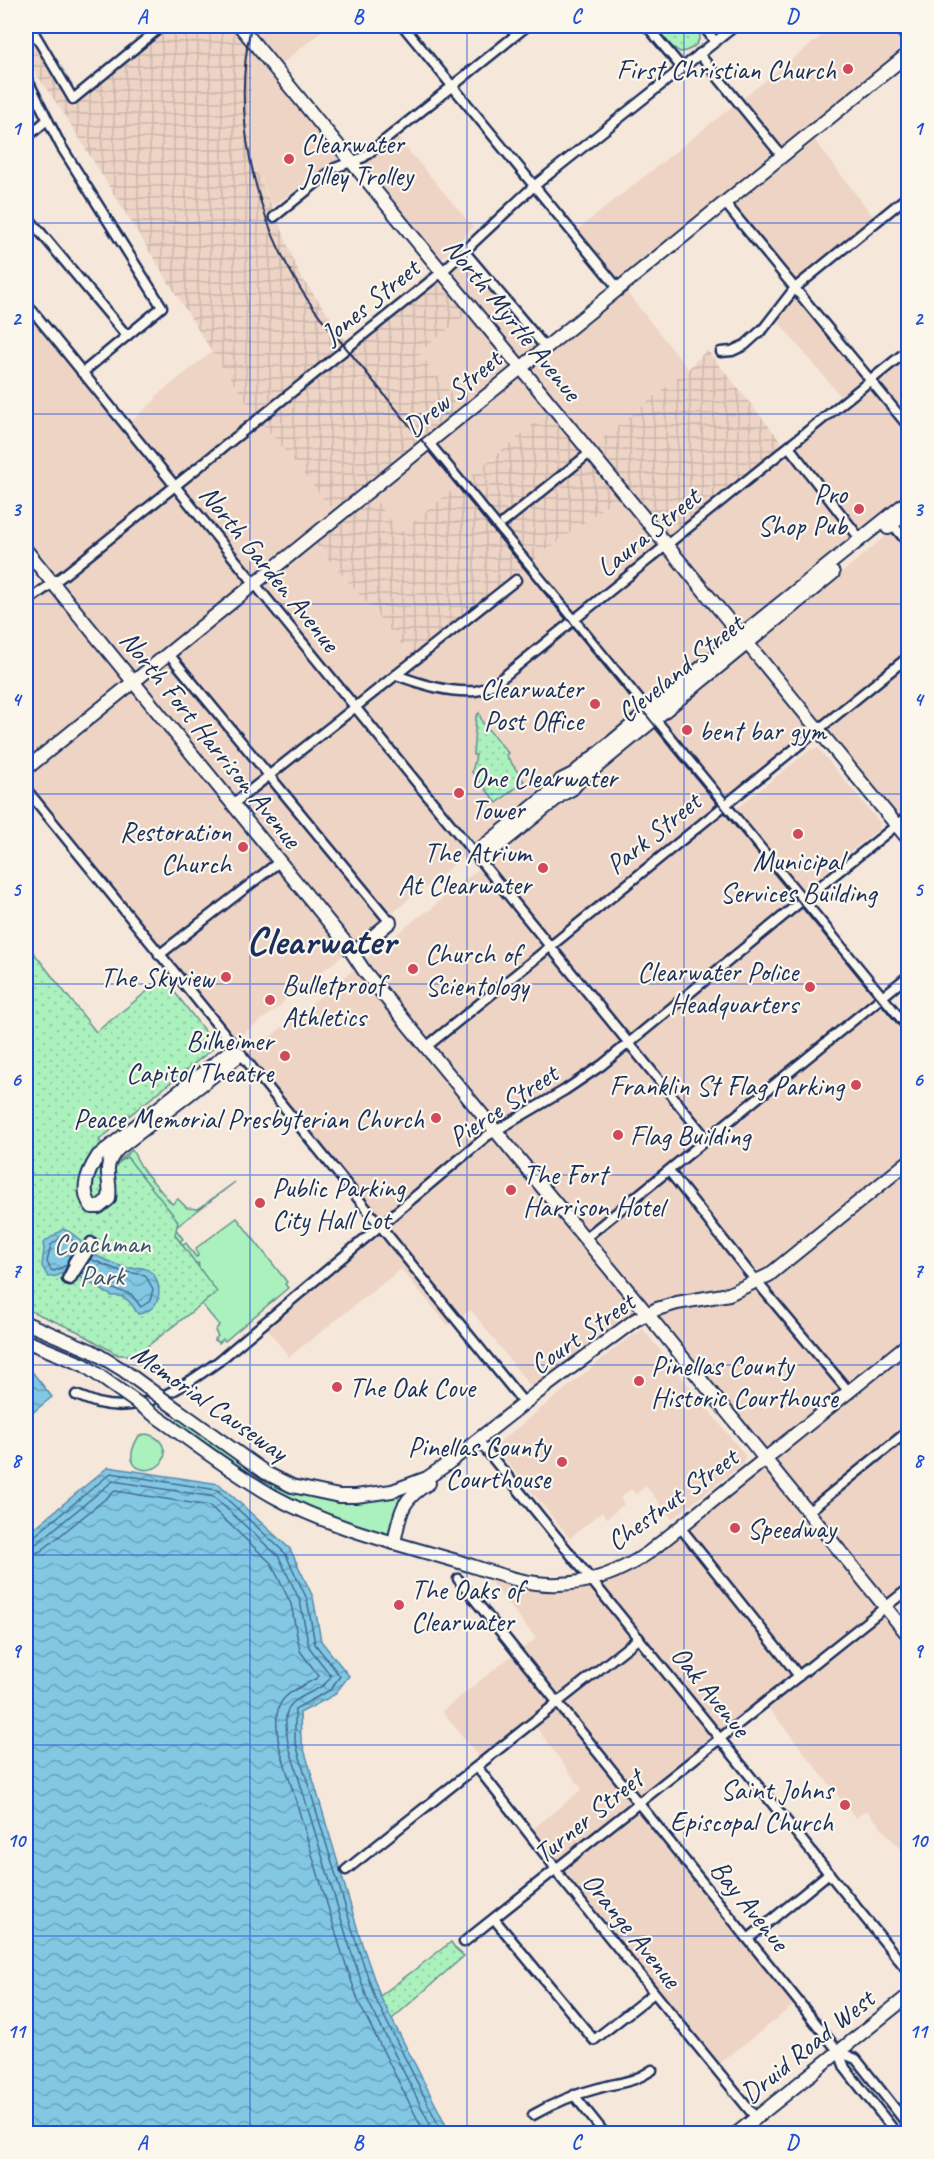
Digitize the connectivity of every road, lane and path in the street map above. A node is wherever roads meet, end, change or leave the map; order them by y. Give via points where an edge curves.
1 (30, 26) edge
2 (162, 26) edge
3 (240, 26) edge
4 (403, 26) edge
5 (527, 26) edge
6 (647, 26) edge
7 (703, 26) edge
8 (735, 26) edge
9 (899, 26) edge
10 (909, 38) edge
11 (716, 41) junction
12 (699, 54) junction
13 (909, 54) edge
14 (682, 68) junction
15 (26, 77) edge
16 (453, 86) junction
17 (47, 120) junction
18 (26, 138) edge
19 (782, 156) junction
20 (352, 162) junction
21 (534, 186) junction
22 (909, 196) edge
23 (724, 203) junction
24 (26, 215) edge
25 (274, 217) dead end
26 (464, 251) junction
27 (443, 271) junction
28 (618, 288) junction
29 (795, 288) junction
30 (26, 303) edge
31 (127, 336) junction
32 (545, 347) junction
33 (909, 350) edge
34 (721, 352) dead end
35 (521, 366) junction
36 (82, 372) junction
37 (872, 381) junction
38 (909, 426) edge
39 (429, 443) junction
40 (789, 447) junction
41 (591, 452) junction
42 (175, 487) junction
43 (909, 501) edge
44 (909, 512) edge
45 (890, 521) junction
46 (504, 522) dead end
47 (861, 540) junction
48 (909, 543) edge
49 (668, 545) junction
50 (26, 550) edge
51 (516, 580) dead end
52 (52, 582) junction
53 (254, 584) junction
54 (26, 602) edge
55 (575, 621) junction
56 (745, 640) junction
57 (168, 653) junction
58 (909, 657) edge
59 (396, 675) junction
60 (133, 682) junction
61 (354, 707) junction
62 (652, 715) junction
63 (818, 729) junction
64 (26, 768) edge
65 (269, 775) junction
66 (26, 789) edge
67 (233, 804) junction
68 (724, 804) junction
69 (909, 816) edge
70 (897, 825) junction
71 (909, 839) edge
72 (478, 857) junction
73 (279, 862) junction
74 (804, 901) junction
75 (390, 922) joint
76 (550, 946) junction
77 (159, 955) junction
78 (355, 957) junction
79 (909, 976) edge
80 (883, 997) junction
81 (909, 1028) edge
82 (629, 1043) junction
83 (426, 1047) junction
84 (237, 1051) junction
85 (495, 1130) junction
86 (707, 1139) junction
87 (909, 1162) edge
88 (89, 1171) junction
89 (669, 1171) junction
90 (107, 1172) junction
91 (379, 1226) junction
92 (584, 1239) junction
93 (758, 1282) junction
94 (647, 1314) junction
95 (26, 1323) edge
96 (26, 1341) edge
97 (909, 1344) edge
98 (850, 1393) junction
99 (76, 1395) dead end
100 (524, 1403) junction
101 (909, 1431) edge
102 (478, 1440) junction
103 (766, 1460) junction
104 (410, 1485) joint
105 (808, 1512) junction
106 (680, 1527) junction
107 (394, 1543) junction
108 (458, 1579) dead end
109 (592, 1579) junction
110 (909, 1589) edge
111 (886, 1607) junction
112 (909, 1635) edge
113 (639, 1638) junction
114 (799, 1676) junction
115 (558, 1702) junction
116 (720, 1739) junction
117 (477, 1767) junction
118 (639, 1804) junction
119 (346, 1870) dead end
120 (556, 1870) junction
121 (829, 1873) junction
122 (495, 1920) junction
123 (748, 1939) junction
124 (464, 1942) dead end
125 (909, 1971) edge
126 (654, 1993) junction
127 (909, 1996) edge
128 (839, 2052) junction
129 (652, 2070) dead end
130 (574, 2095) junction
131 (533, 2115) dead end
132 (756, 2118) junction
133 (909, 2125) edge
134 (605, 2133) edge
135 (736, 2133) edge
136 (897, 2133) edge

1 - 2 street via 73,99
3 - 20 main road, North Myrtle Avenue
4 - 16 street
5 - 16 street
6 - 14 street
7 - 11 street
8 - 11 street, Jones Street
9 - 10 main road
11 - 12 street, Jones Street
12 - 14 street, Jones Street
12 - 19 street
13 - 19 main road, Drew Street
14 - 21 street, Jones Street
15 - 17 street
16 - 20 street via 364,157
16 - 21 street
17 - 18 street
17 - 31 street via 162,307
19 - 23 main road, Drew Street
20 - 25 street via 335,168
20 - 27 main road, North Myrtle Avenue
21 - 26 street, Jones Street
21 - 28 street
22 - 29 street
23 - 28 main road, Drew Street
23 - 29 street
24 - 31 street
26 - 27 street, Jones Street
26 - 32 street
27 - 35 main road, North Myrtle Avenue
27 - 42 street, Jones Street
28 - 32 main road, Drew Street
29 - 34 street via 764,328 745,345
29 - 37 street
30 - 36 street, North Garden Avenue
31 - 36 street
32 - 35 main road, Drew Street
33 - 37 street, Laura Street
35 - 39 main road, Drew Street
35 - 41 main road, North Myrtle Avenue
36 - 42 street, North Garden Avenue
37 - 38 street
37 - 40 street, Laura Street
39 - 53 main road, Drew Street
39 - 55 street
40 - 47 street
40 - 49 street, Laura Street
41 - 46 street
41 - 49 main road, North Myrtle Avenue
42 - 52 street, Jones Street
42 - 53 street, North Garden Avenue
43 - 45 main road
44 - 45 main road, Cleveland Street
45 - 47 main road
45 - 48 street
45 - 56 main road, Cleveland Street
47 - 56 main road
49 - 55 street, Laura Street
49 - 56 main road, North Myrtle Avenue
50 - 52 main road, North Fort Harrison Avenue
51 - 59 street
52 - 54 street, Jones Street
52 - 60 main road, North Fort Harrison Avenue
53 - 57 main road, Drew Street
53 - 61 street, North Garden Avenue
55 - 59 street, Laura Street via 497,682 477,691 450,690
55 - 62 street
56 - 62 main road, Cleveland Street
56 - 63 main road, North Myrtle Avenue
57 - 60 main road, Drew Street
57 - 65 street
58 - 63 street, Park Street
59 - 61 street
60 - 64 main road, Drew Street
60 - 67 main road, North Fort Harrison Avenue
61 - 65 street
61 - 72 street, North Garden Avenue
62 - 68 street
62 - 72 main road, Cleveland Street via 561,780
63 - 68 street, Park Street
63 - 70 main road, North Myrtle Avenue
65 - 67 street
65 - 75 street
66 - 77 street
67 - 73 main road, North Fort Harrison Avenue
68 - 74 street
68 - 76 street, Park Street
69 - 70 street, Pierce Street
70 - 71 main road, North Myrtle Avenue
70 - 74 street, Pierce Street
72 - 76 street, North Garden Avenue
73 - 77 street
73 - 78 main road, North Fort Harrison Avenue
74 - 80 street
74 - 82 street, Pierce Street
75 - 78 main road
76 - 82 street, North Garden Avenue
76 - 83 street, Park Street
77 - 84 street
78 - 83 main road, North Fort Harrison Avenue
79 - 80 street
80 - 81 street
80 - 86 street
82 - 85 street, Pierce Street via 566,1090
82 - 86 street, North Garden Avenue
83 - 85 main road, North Fort Harrison Avenue
84 - 88 main road via 105,1149
84 - 90 main road via 118,1149 109,1158
84 - 91 street
85 - 91 street, Pierce Street
85 - 92 main road, North Fort Harrison Avenue
86 - 89 street
87 - 93 main road, Court Street
88 - 90 main road
88 - 90 main road via 85,1194 92,1207 99,1207 109,1198
89 - 92 street
89 - 93 street
91 - 99 street, Pierce Street via 183,1387 148,1402 126,1405 100,1404
91 - 100 street
92 - 94 main road, North Fort Harrison Avenue
93 - 94 main road, Court Street via 729,1294 677,1303
93 - 98 street
94 - 100 main road, Court Street
94 - 103 main road, North Fort Harrison Avenue
95 - 104 main road, Memorial Causeway, bridge via 92,1351 266,1473 292,1486 356,1496
96 - 107 main road, Memorial Causeway, bridge via 84,1365 274,1496
97 - 98 main road, Chestnut Street
98 - 103 main road, Chestnut Street
100 - 102 main road, Court Street
101 - 105 street
102 - 104 main road, Court Street
102 - 107 main road via 467,1456 408,1498 401,1510
102 - 109 street, Oak Avenue
103 - 105 main road, North Fort Harrison Avenue
103 - 106 main road, Chestnut Street
105 - 111 main road, North Fort Harrison Avenue
106 - 109 main road, Chestnut Street via 634,1562
106 - 114 street
107 - 109 main road, Chestnut Street via 530,1582 559,1584
108 - 115 street, Bay Avenue
109 - 113 street, Oak Avenue
110 - 111 street, Turner Street
111 - 112 main road, North Fort Harrison Avenue
111 - 114 street, Turner Street
113 - 115 street
113 - 116 street, Oak Avenue
114 - 116 street, Turner Street
115 - 117 street
115 - 118 street, Bay Avenue
116 - 118 street, Turner Street
116 - 121 street, Oak Avenue
117 - 119 street
117 - 120 street, Orange Avenue
118 - 120 street, Turner Street
118 - 123 street, Bay Avenue
120 - 122 street, Turner Street
120 - 126 street, Orange Avenue
121 - 123 street
121 - 125 street, Oak Avenue
122 - 124 street, Turner Street
122 - 126 street via 594,2040
123 - 128 street, Bay Avenue
126 - 132 street, Orange Avenue
127 - 128 main road, Druid Road West
128 - 132 main road, Druid Road West
128 - 133 street, Bay Avenue via 856,2059
128 - 136 street, Bay Avenue via 845,2068
129 - 130 street via 637,2080
130 - 131 street
130 - 134 street
132 - 135 main road, Druid Road West

